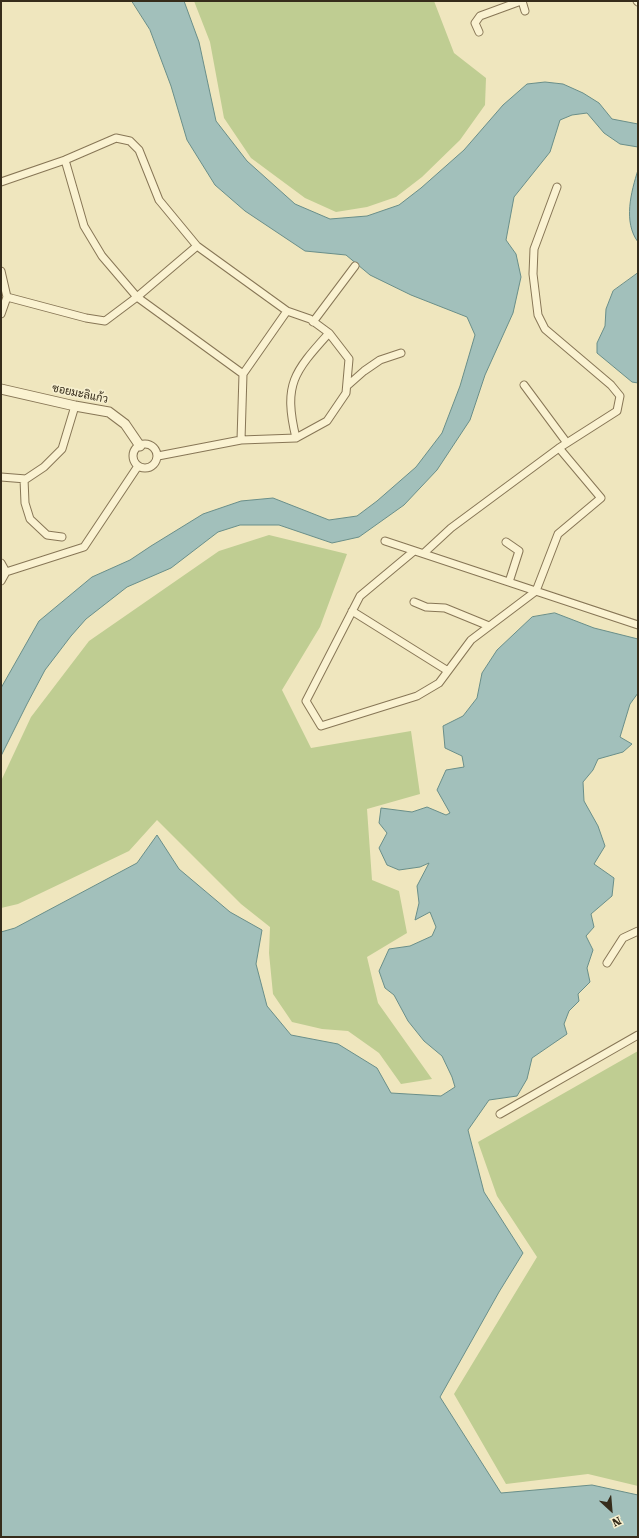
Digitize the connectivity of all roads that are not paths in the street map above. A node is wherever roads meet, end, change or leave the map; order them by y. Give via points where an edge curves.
1 (522, 1) edge
2 (525, 11) dead end
3 (479, 32) dead end
4 (65, 160) junction
5 (1, 182) edge
6 (557, 187) dead end
7 (197, 246) junction
8 (355, 266) dead end
9 (1, 271) edge
10 (7, 297) junction
11 (137, 297) junction
12 (287, 311) junction
13 (1, 314) edge
14 (313, 322) junction
15 (329, 333) junction
16 (401, 353) dead end
17 (243, 374) junction
18 (524, 385) dead end
19 (347, 386) junction
20 (1, 389) edge
21 (75, 406) junction
22 (296, 438) junction
23 (241, 440) junction
24 (567, 443) junction
25 (140, 446) junction
26 (559, 448) junction
27 (158, 456) junction
28 (138, 466) junction
29 (1, 477) edge
30 (24, 479) junction
31 (62, 537) dead end
32 (385, 541) dead end
33 (506, 542) dead end
34 (414, 550) junction
35 (424, 553) junction
36 (1, 563) edge
37 (6, 572) junction
38 (1, 581) edge
39 (509, 582) junction
40 (536, 591) junction
41 (414, 602) dead end
42 (352, 611) junction
43 (638, 625) edge
44 (489, 626) junction
45 (448, 671) junction
46 (638, 931) edge
47 (607, 963) dead end
48 (638, 1035) edge
49 (500, 1114) dead end

1 - 2 street
1 - 3 street via 480,16 476,23
4 - 5 street
4 - 7 street via 116,138 130,141 139,150 159,200
4 - 11 street via 84,226 102,256
6 - 24 street via 534,249 533,274 538,315 545,329 611,385 620,396 617,411
7 - 11 street
7 - 12 street
8 - 14 street
9 - 10 street
10 - 11 street via 105,321
10 - 13 street
11 - 17 street
12 - 14 street
12 - 17 street
14 - 15 street
15 - 19 street via 350,359
15 - 22 street via 304,363 291,389 291,420
16 - 19 street via 380,360
17 - 23 street
18 - 24 street
19 - 22 street via 346,393 327,420
20 - 21 street, ซอยมะลิแก้ว
21 - 25 street, ซอยมะลิแก้ว via 109,412 125,424
21 - 30 street via 62,449 44,468
22 - 23 street
23 - 27 street
24 - 26 street
25 - 27 street via 151,446
25 - 28 street via 133,456
26 - 35 street via 451,528
26 - 40 street via 600,498 558,534
27 - 28 street via 156,463 149,468
28 - 37 street via 84,547
29 - 30 street
30 - 31 street via 25,503 30,519 47,535
32 - 34 street
33 - 39 street via 519,551
34 - 35 street
34 - 42 street via 360,596
35 - 39 street
36 - 37 street
37 - 38 street
39 - 40 street
40 - 43 street
40 - 44 street
41 - 44 street via 426,607 445,608
42 - 45 street
42 - 45 street via 306,701 322,726 417,696 439,683
44 - 45 street via 471,640
46 - 47 street via 622,938
48 - 49 street

